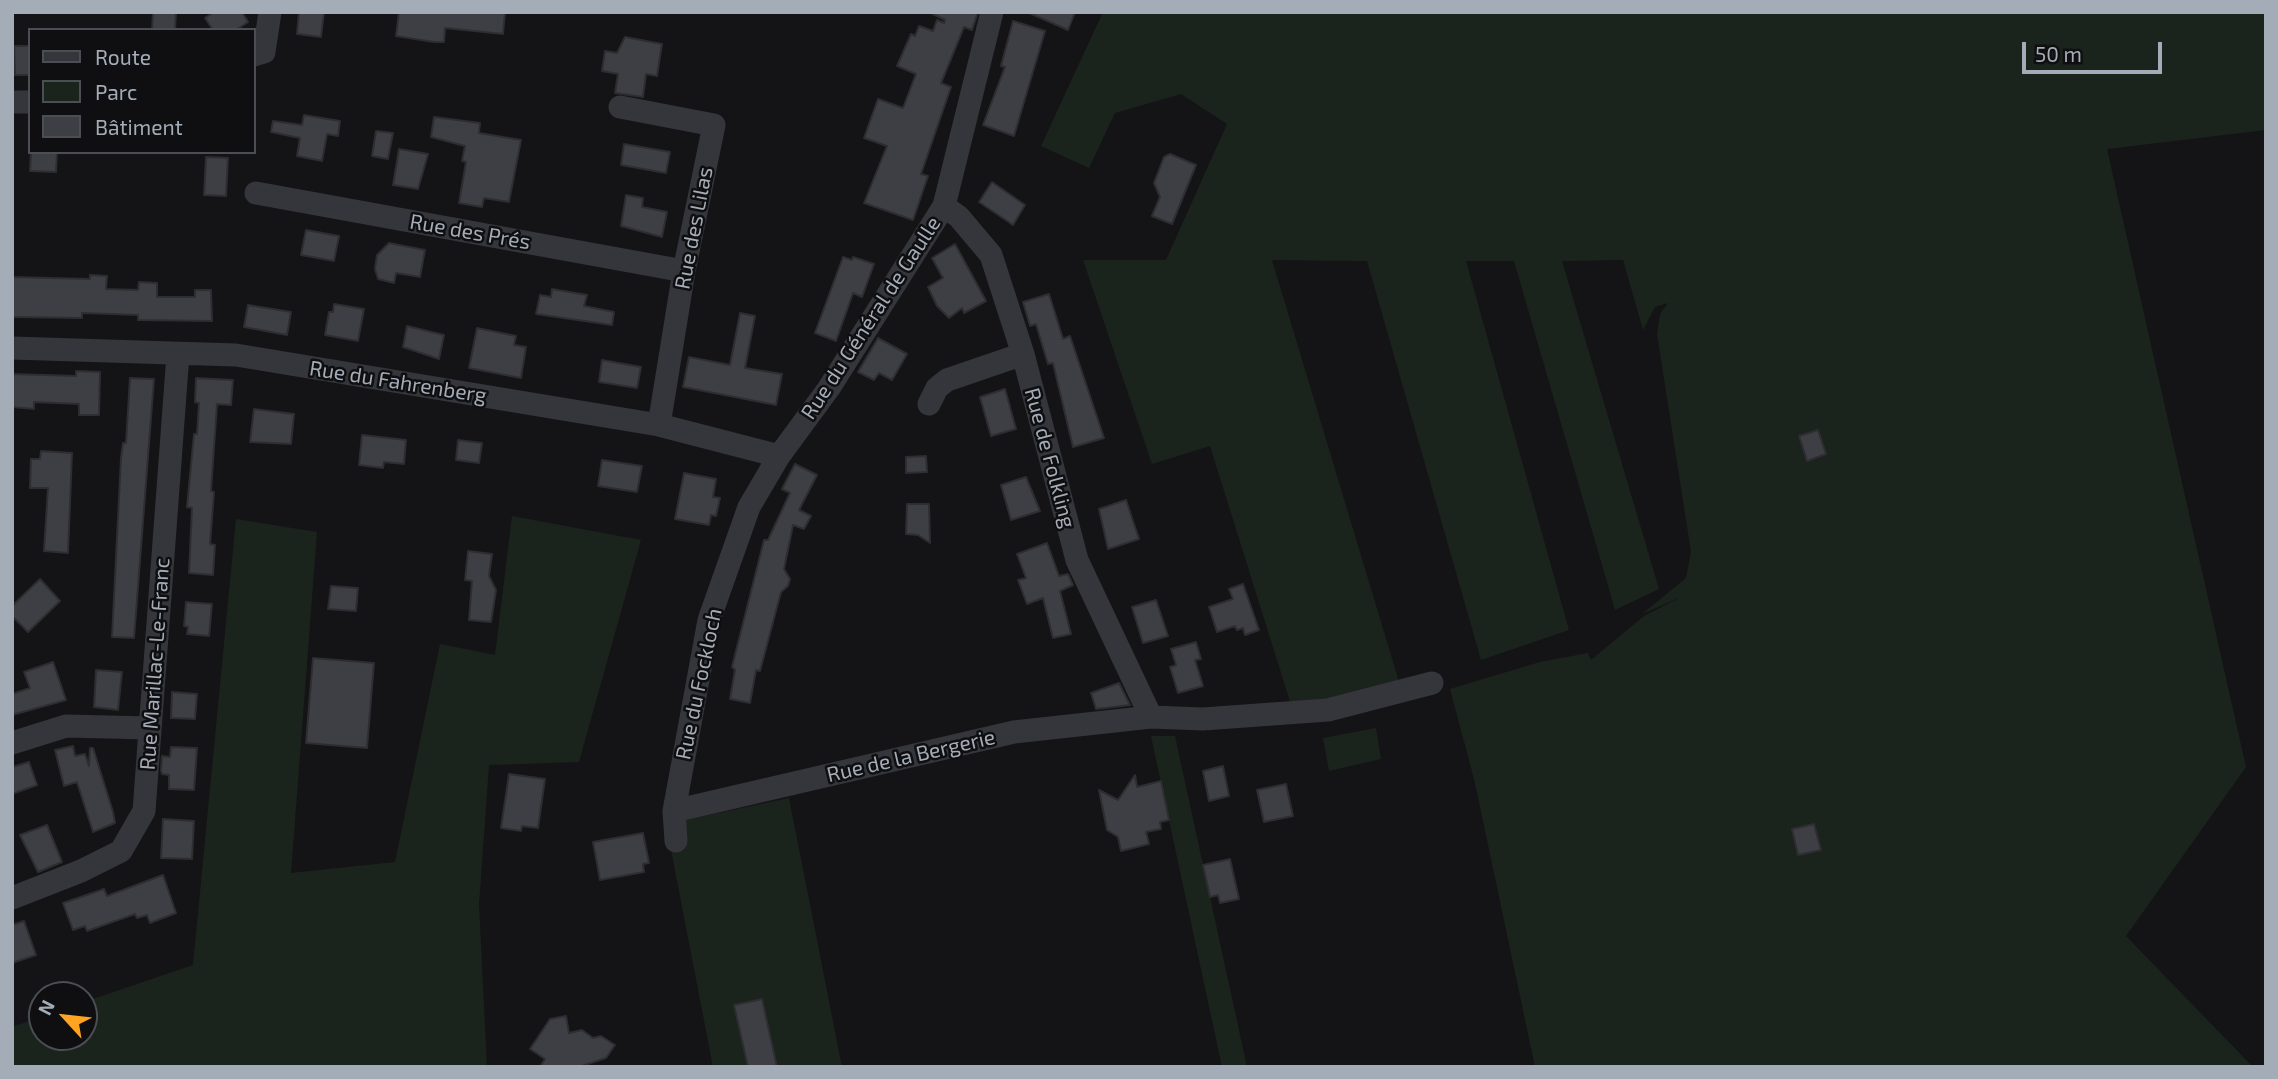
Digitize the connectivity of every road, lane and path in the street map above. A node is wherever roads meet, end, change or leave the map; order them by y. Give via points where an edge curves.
1 (270, 12) edge
2 (992, 12) edge
3 (256, 54) edge
4 (620, 107) dead end
5 (256, 193) dead end
6 (944, 206) junction
7 (684, 271) junction
8 (12, 348) edge
9 (178, 354) junction
10 (1023, 354) junction
11 (929, 404) dead end
12 (659, 425) junction
13 (779, 456) junction
14 (1432, 683) dead end
15 (1152, 717) junction
16 (150, 729) junction
17 (12, 743) edge
18 (674, 811) junction
19 (676, 841) dead end
20 (12, 898) edge

1 - 3 street via 264,52
2 - 6 street, Rue du Général de Gaulle
4 - 7 street, Rue des Lilas via 714,125
5 - 7 street, Rue des Prés
6 - 10 street, Rue de Folkling via 991,255
6 - 13 street, Rue du Général de Gaulle via 829,388
7 - 12 street, Rue des Lilas
8 - 9 street, Rue du Fahrenberg
9 - 12 street, Rue du Fahrenberg via 236,355
9 - 16 street, Rue Marillac-Le-Franc
10 - 11 street via 947,380
10 - 15 street, Rue de Folkling via 1077,560
12 - 13 street, Rue du Fahrenberg
13 - 18 street, Rue du Fockloch via 748,507 709,620
14 - 15 street, Rue de la Bergerie via 1328,710 1203,719
15 - 18 street, Rue de la Bergerie via 1014,732
16 - 17 street via 66,726
16 - 20 street, Rue Marillac-Le-Franc via 144,811 121,851
18 - 19 street, Rue du Fockloch

